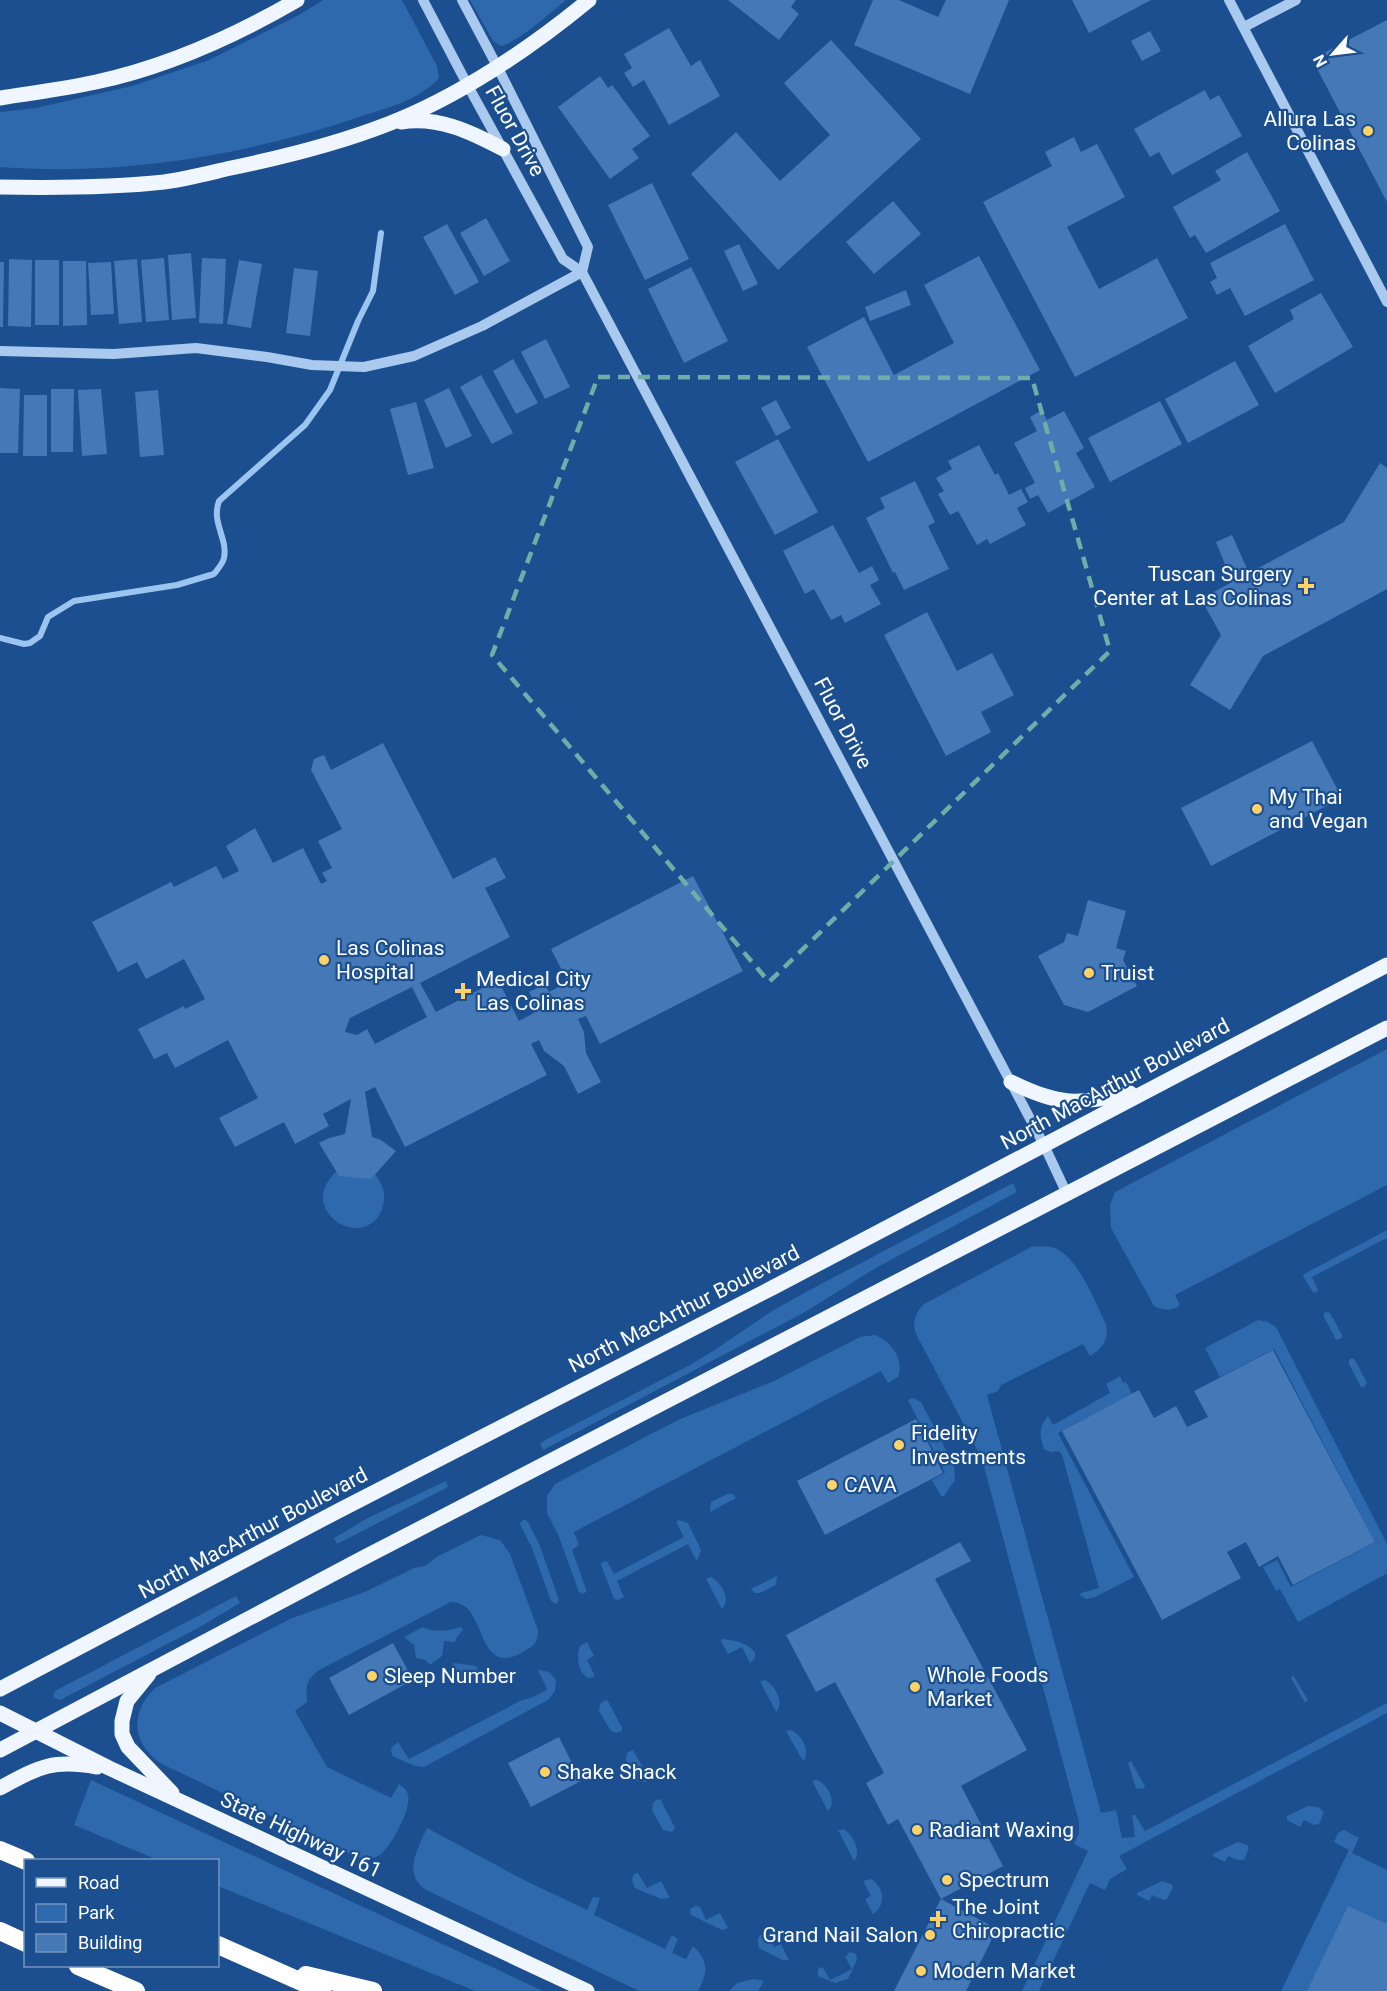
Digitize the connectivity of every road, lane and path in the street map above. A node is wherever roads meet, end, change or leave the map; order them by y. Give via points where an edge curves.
1 (297, 0) edge
2 (423, 0) edge
3 (462, 0) edge
4 (589, 0) edge
5 (1229, 0) edge
6 (1296, 0) edge
7 (1244, 27) junction
8 (497, 66) junction
9 (467, 84) junction
10 (0, 98) edge
11 (389, 123) junction
12 (503, 149) junction
13 (0, 188) edge
14 (582, 272) junction
15 (1387, 302) edge
16 (0, 351) edge
17 (1387, 964) edge
18 (1387, 1028) edge
19 (1011, 1082) junction
20 (1148, 1090) junction
21 (1044, 1145) junction
22 (1067, 1194) junction
23 (154, 1669) junction
24 (0, 1689) edge
25 (0, 1713) edge
26 (37, 1730) junction
27 (0, 1750) edge
28 (109, 1768) junction
29 (0, 1788) edge
30 (181, 1802) junction
31 (0, 1850) edge
32 (24, 1860) edge
33 (0, 1931) edge
34 (24, 1941) edge
35 (219, 1945) edge
36 (82, 1967) edge
37 (269, 1967) junction
38 (136, 1991) edge
39 (322, 1991) edge
40 (373, 1991) edge
41 (586, 1991) edge

1 - 10 main road via 228,36 138,70 97,82
2 - 9 street, Fluor Drive
3 - 8 street, Fluor Drive
4 - 8 main road
5 - 7 street
6 - 7 street
7 - 15 street
8 - 9 main road
8 - 14 street, Fluor Drive via 588,247
9 - 11 main road
9 - 12 street, Fluor Drive
11 - 12 main road via 442,123
11 - 13 main road via 284,157 165,182
12 - 14 street, Fluor Drive via 563,259
14 - 16 street via 482,326 414,356 364,367 304,364 196,348 114,354
14 - 19 street, Fluor Drive
17 - 20 main road, North MacArthur Boulevard
18 - 22 main road
19 - 20 main road via 1063,1102 1085,1103
19 - 21 street, Fluor Drive
20 - 21 main road, North MacArthur Boulevard
21 - 22 street, Fluor Drive
21 - 24 main road, North MacArthur Boulevard
22 - 23 main road
23 - 26 main road
23 - 30 main road via 127,1701 122,1734 128,1747
25 - 26 main road, State Highway 161
26 - 27 main road
26 - 28 main road, State Highway 161
28 - 29 main road via 75,1763 48,1765
28 - 30 main road, State Highway 161
30 - 41 main road, State Highway 161
31 - 32 highway
33 - 34 highway
35 - 37 highway
36 - 38 highway
37 - 39 highway
37 - 40 highway

